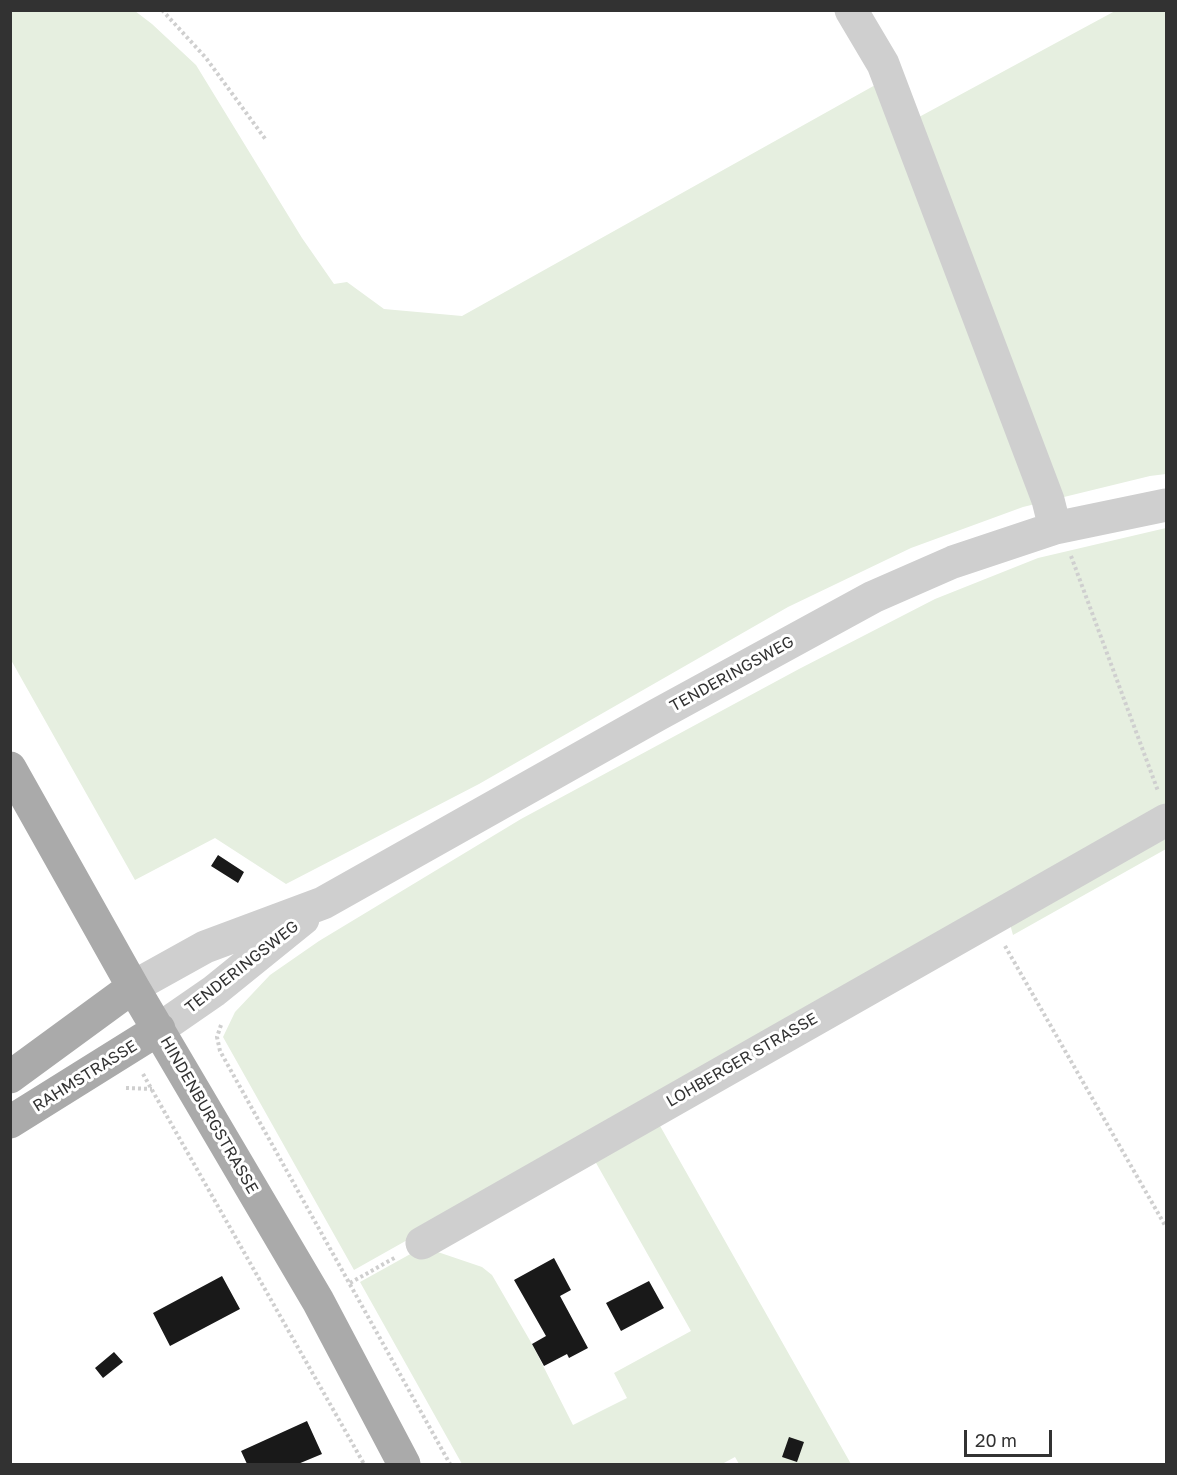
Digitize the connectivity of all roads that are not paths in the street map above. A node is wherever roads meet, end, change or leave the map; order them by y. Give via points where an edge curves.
1 (851, 10) edge
2 (1167, 505) edge
3 (1055, 528) junction
4 (10, 768) edge
5 (1164, 810) edge
6 (323, 903) junction
7 (133, 987) junction
8 (159, 1029) junction
9 (10, 1077) edge
10 (10, 1122) edge
11 (422, 1243) road end
12 (404, 1464) edge

1 - 3 street via 883,64 1048,500
2 - 3 street, TENDERINGSWEG
3 - 6 street, TENDERINGSWEG via 953,562 873,597
4 - 7 main road, HINDENBURGSTRASSE
5 - 11 street, LOHBERGER STRASSE via 990,919
6 - 7 street, TENDERINGSWEG via 205,948
6 - 8 street, TENDERINGSWEG via 214,991
7 - 8 main road, HINDENBURGSTRASSE
7 - 9 main road
8 - 10 main road, RAHMSTRASSE
8 - 12 main road, HINDENBURGSTRASSE via 318,1301

